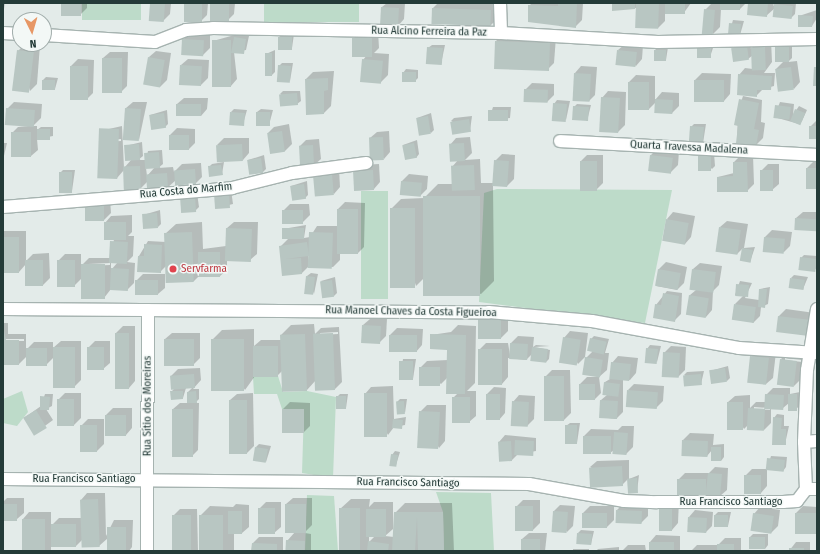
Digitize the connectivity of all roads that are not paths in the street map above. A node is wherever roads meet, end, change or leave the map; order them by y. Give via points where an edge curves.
1 (500, 3) edge
2 (501, 33) junction
3 (52, 36) edge
4 (817, 39) edge
5 (560, 141) dead end
6 (817, 156) edge
7 (366, 163) dead end
8 (3, 207) edge
9 (3, 309) edge
10 (817, 309) edge
11 (148, 310) junction
12 (813, 353) edge
13 (804, 442) junction
14 (817, 442) edge
15 (3, 479) edge
16 (148, 480) junction
17 (811, 489) edge
18 (148, 551) edge

1 - 2 street
2 - 3 street, Rua Alcino Ferreira da Paz via 213,28 186,30 155,42
2 - 4 street, Rua Alcino Ferreira da Paz via 651,42
5 - 6 street, Quarta Travessa Madalena
7 - 8 street, Rua Costa do Marfim via 307,170 232,188
9 - 11 street, Rua Manoel Chaves da Costa Figueiroa
10 - 12 street
11 - 12 street, Rua Manoel Chaves da Costa Figueiroa via 489,312 592,321 739,348
11 - 16 street, Rua Sítio dos Moreiras
12 - 13 street
13 - 14 street
13 - 17 street
15 - 16 street, Rua Francisco Santiago
16 - 17 street, Rua Francisco Santiago via 529,484 624,501 658,502 797,501
16 - 18 street, Rua Sítio dos Moreiras

